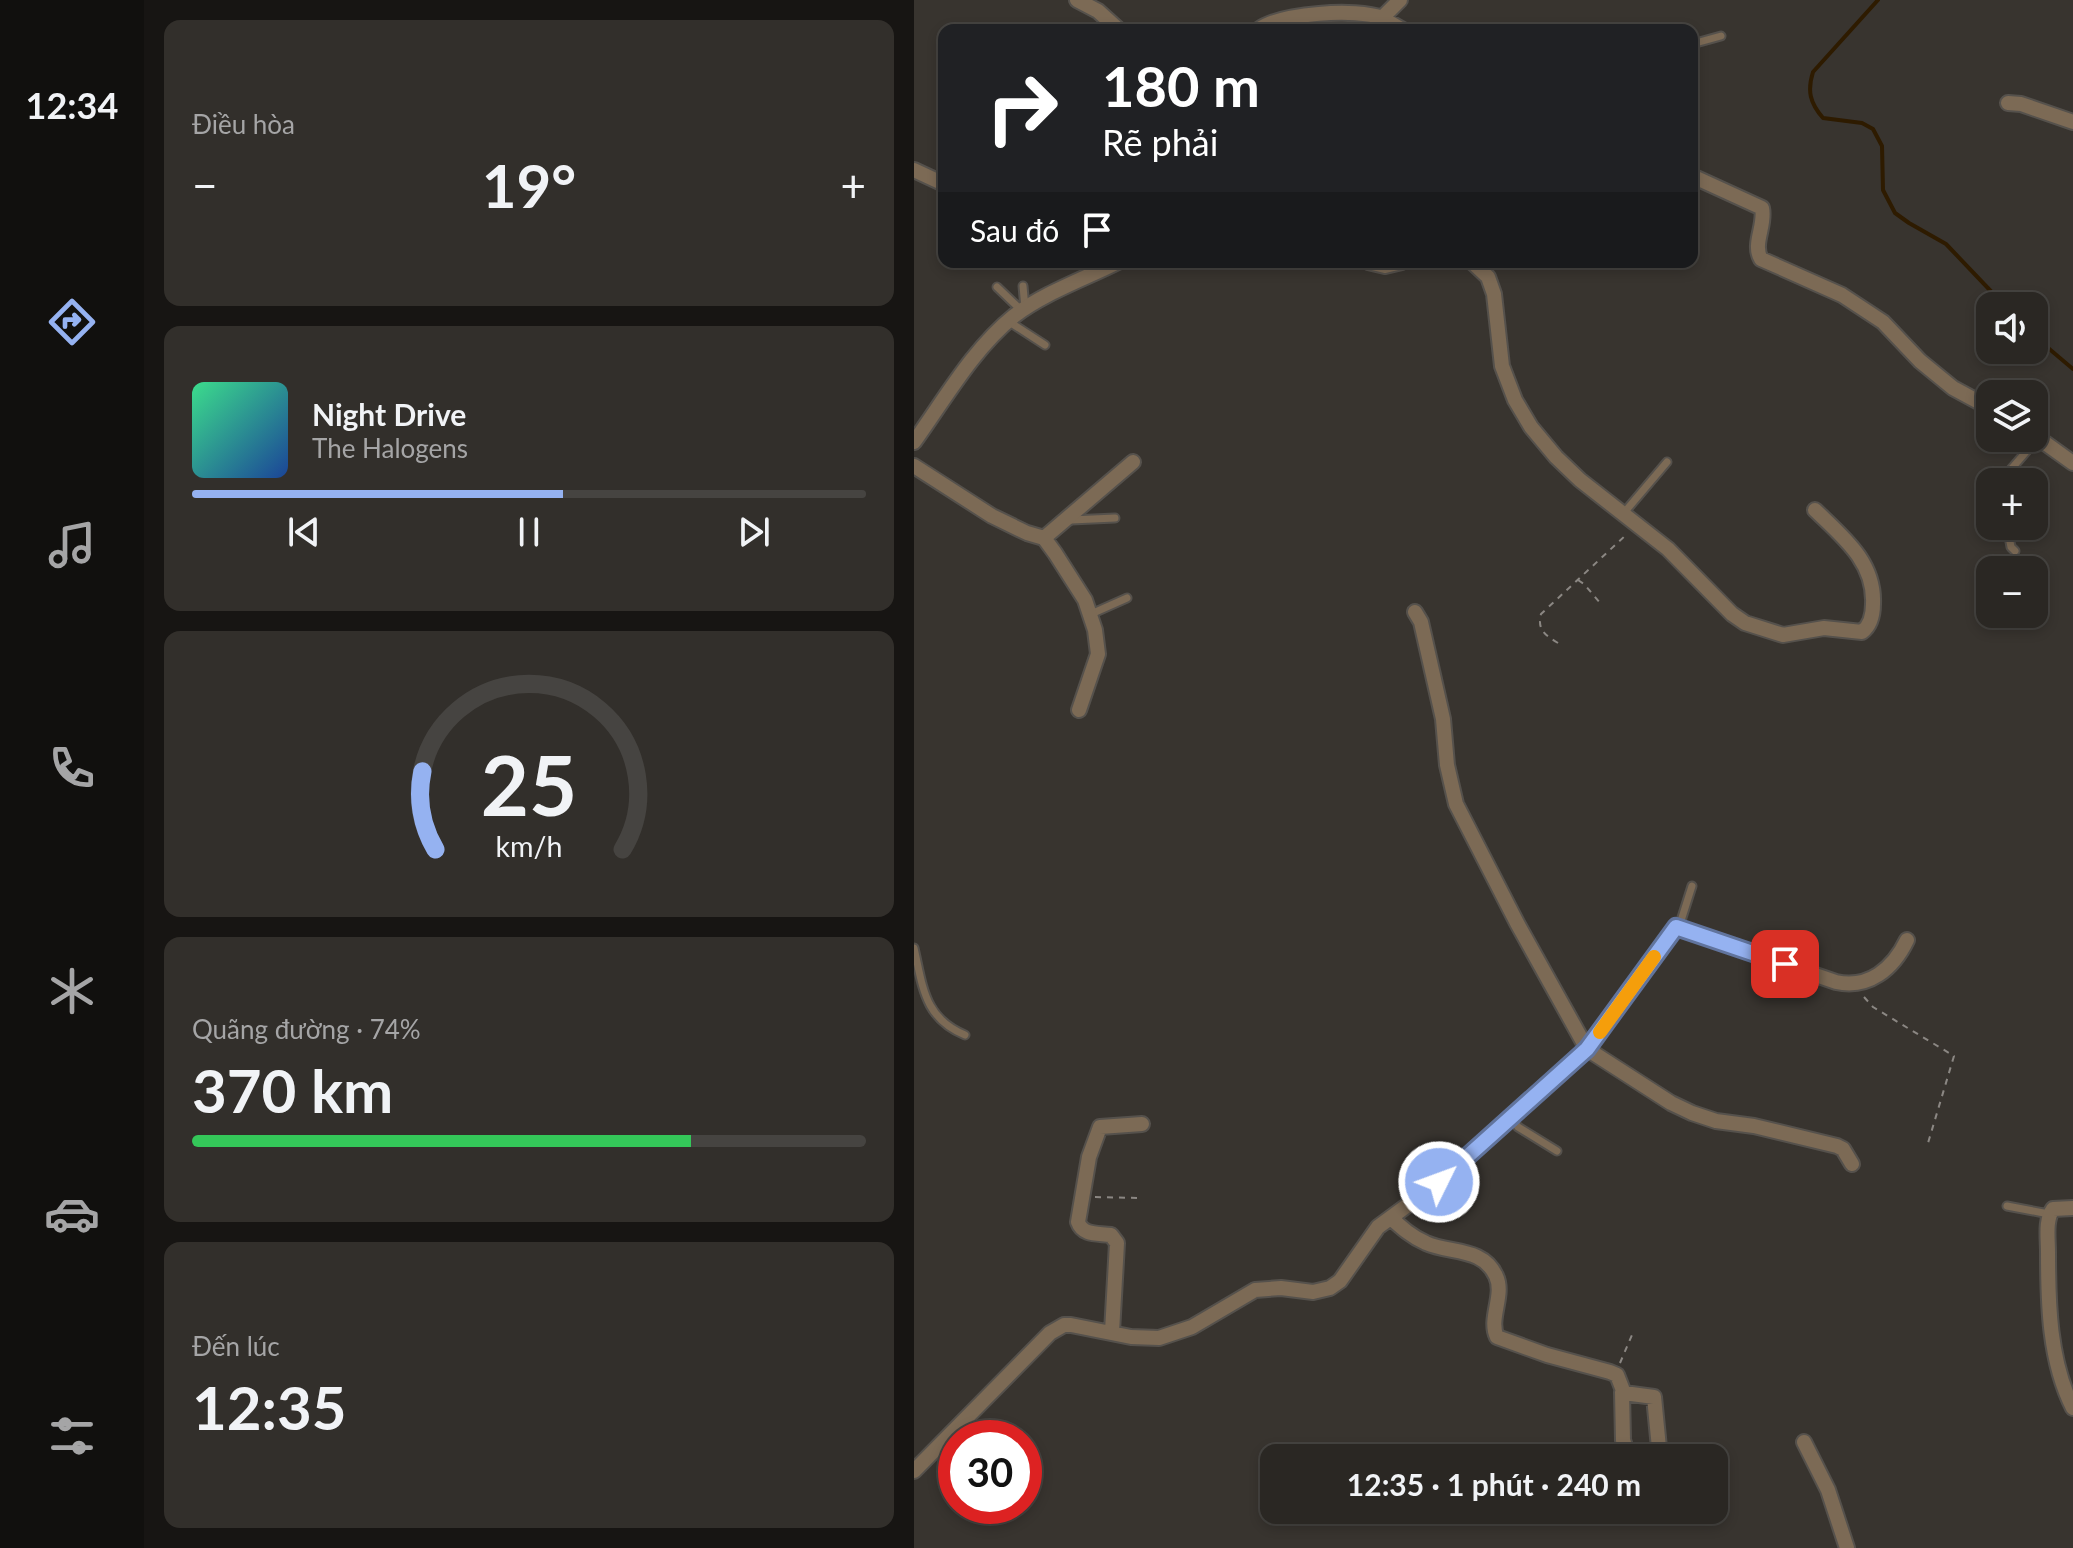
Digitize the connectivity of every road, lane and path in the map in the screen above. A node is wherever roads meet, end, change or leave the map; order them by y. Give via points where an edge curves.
1 (1077, 0) edge
2 (1400, 0) edge
3 (1379, 21) edge
4 (1112, 24) edge
5 (1269, 24) edge
6 (1721, 36) dead end
7 (1698, 42) edge
8 (2008, 103) dead end
9 (2073, 122) edge
10 (914, 170) edge
11 (1698, 179) edge
12 (938, 181) edge
13 (1106, 268) edge
14 (1478, 268) edge
15 (1023, 286) dead end
16 (997, 287) dead end
17 (1023, 310) junction
18 (1008, 321) junction
19 (1045, 345) dead end
20 (1976, 400) edge
21 (914, 442) edge
22 (2048, 445) edge
23 (2024, 452) edge
24 (1133, 462) dead end
25 (1667, 462) dead end
26 (2073, 463) edge
27 (914, 466) edge
28 (2011, 468) edge
29 (1815, 510) dead end
30 (1623, 514) junction
31 (1115, 518) dead end
32 (1065, 521) junction
33 (1637, 525) junction
34 (1044, 538) junction
35 (2010, 540) edge
36 (2015, 551) dead end
37 (1577, 579) junction
38 (1127, 598) dead end
39 (1601, 604) dead end
40 (1415, 612) dead end
41 (1091, 614) junction
42 (1558, 643) dead end
43 (1079, 710) dead end
44 (1692, 886) dead end
45 (1679, 927) junction
46 (1907, 940) dead end
47 (914, 948) edge
48 (1854, 983) junction
49 (965, 1035) dead end
50 (1587, 1049) junction
51 (1511, 1118) junction
52 (1142, 1124) dead end
53 (1928, 1143) dead end
54 (1557, 1151) dead end
55 (1852, 1164) dead end
56 (1082, 1197) junction
57 (1141, 1198) dead end
58 (2007, 1206) dead end
59 (2073, 1208) edge
60 (2049, 1214) junction
61 (1391, 1218) junction
62 (1112, 1332) junction
63 (1632, 1335) dead end
64 (1617, 1375) junction
65 (1622, 1392) junction
66 (2073, 1408) edge
67 (1804, 1442) dead end
68 (1624, 1444) edge
69 (1659, 1444) edge
70 (914, 1471) edge
71 (1847, 1548) edge

1 - 4 street
2 - 3 street
3 - 5 street via 1308,14
6 - 7 lane
8 - 9 street
10 - 12 street
11 - 20 street via 1762,208 1757,250 1761,259 1863,308 1953,388
13 - 17 street
14 - 30 street via 1494,294 1502,366 1523,413 1556,457
15 - 17 lane
16 - 17 lane
17 - 18 street
18 - 19 lane
18 - 21 street via 985,343
22 - 26 street
23 - 28 lane
24 - 32 street
25 - 30 lane
27 - 34 street via 992,516
29 - 33 street via 1863,560 1870,575 1873,615 1862,632 1824,628 1783,635 1745,623
30 - 33 street
31 - 32 lane
32 - 34 street
33 - 37 path
34 - 41 street
35 - 36 lane
37 - 39 path
37 - 42 path via 1541,614 1539,627
38 - 41 lane
40 - 50 street via 1443,719 1456,804
41 - 43 street via 1098,654
44 - 45 lane
45 - 48 street via 1836,982
45 - 50 street
46 - 48 street via 1889,968
47 - 49 lane via 925,997 939,1019
48 - 53 path via 1873,1007 1954,1056
50 - 51 street
50 - 55 street via 1671,1103 1716,1121 1837,1146
51 - 54 lane
51 - 61 street
52 - 56 street via 1100,1127
56 - 57 path
56 - 62 street via 1080,1229 1111,1235 1117,1243
58 - 60 lane
59 - 60 street
60 - 66 street via 2048,1308
61 - 62 street via 1330,1288 1255,1290 1172,1335 1146,1338
61 - 64 street via 1425,1243 1488,1263 1498,1279 1497,1337
62 - 70 street via 1064,1325 1050,1333
63 - 64 path
64 - 65 street
65 - 68 street
65 - 69 street via 1654,1397
67 - 71 street via 1828,1490

